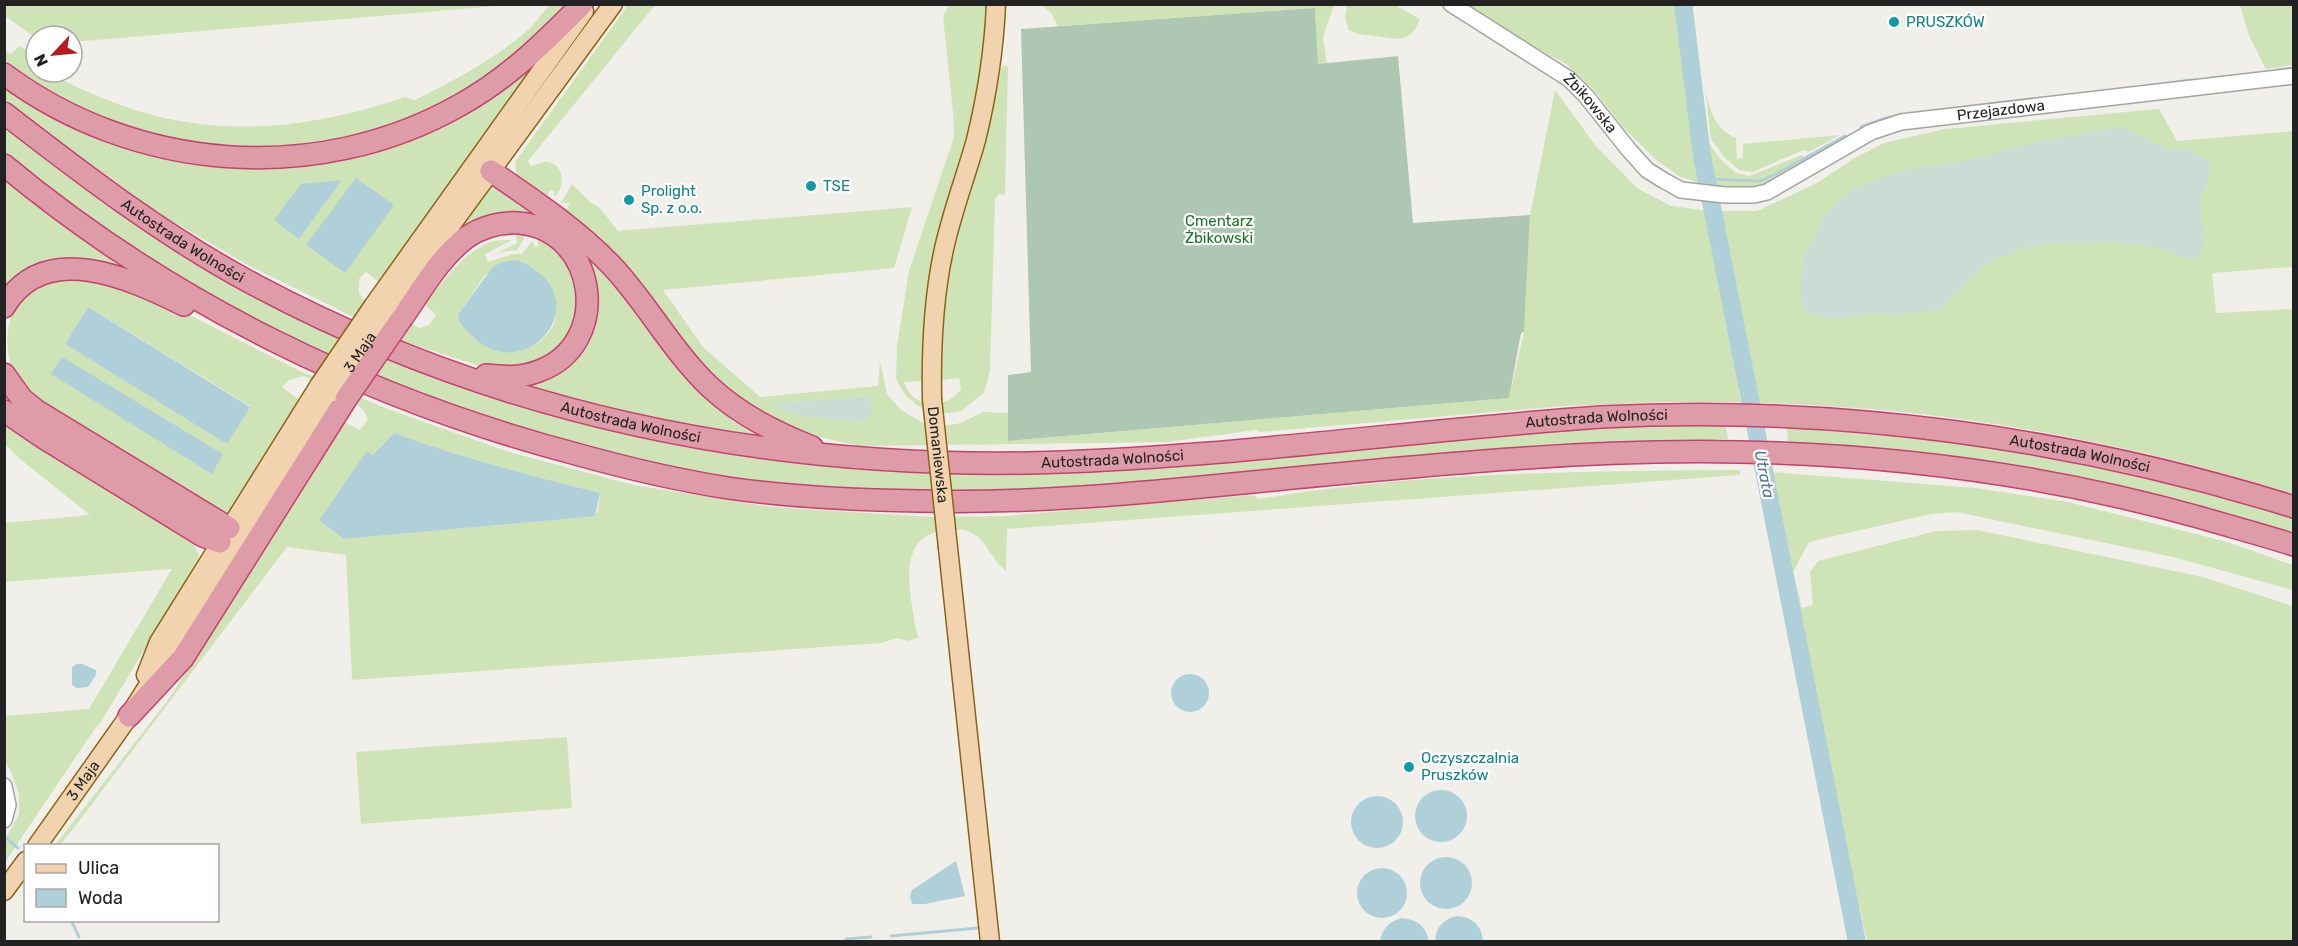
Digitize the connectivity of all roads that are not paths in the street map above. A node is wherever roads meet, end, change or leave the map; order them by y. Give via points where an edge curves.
1 (582, 4) edge
2 (588, 4) edge
3 (613, 4) edge
4 (996, 4) edge
5 (1451, 4) edge
6 (4, 74) edge
7 (2294, 76) edge
8 (4, 113) edge
9 (4, 165) edge
10 (491, 171) junction
11 (464, 178) junction
12 (1725, 195) joint
13 (4, 308) edge
14 (388, 311) junction
15 (282, 346) junction
16 (440, 369) junction
17 (4, 374) edge
18 (332, 392) junction
19 (4, 411) edge
20 (856, 459) junction
21 (2294, 507) edge
22 (229, 537) junction
23 (2294, 545) edge
24 (129, 716) junction
25 (4, 786) edge
26 (4, 820) edge
27 (38, 844) edge
28 (24, 864) edge
29 (4, 891) edge
30 (990, 942) edge

1 - 6 highway via 520,64 460,105 388,137 300,156 211,156 143,143 62,111
2 - 11 main road, 3 Maja
3 - 10 main road, 3 Maja
4 - 30 main road, Domaniewska, bridge via 989,83 945,248 931,358
5 - 12 street, Żbikowska via 1569,79 1647,170 1681,190
7 - 12 street, Przejazdowa via 1901,122 1871,132 1767,192
8 - 16 highway, Autostrada Wolności via 155,224 252,283 326,321
9 - 15 highway via 145,268
10 - 11 main road
10 - 14 main road, 3 Maja
10 - 20 highway via 600,254 711,388 776,432
11 - 14 main road, 3 Maja
13 - 15 highway via 23,285 49,272 97,271 156,291 201,314
14 - 16 highway via 455,248 483,229 507,223 534,226 552,233 572,251 585,277 588,300 583,327 562,357 539,371 510,378
14 - 18 highway, bridge
14 - 18 main road, 3 Maja, bridge
15 - 23 highway via 344,375 516,438 604,462 733,489 926,501 1053,499 1547,456 1740,452 1890,460 2046,481 2156,505
16 - 20 highway, Autostrada Wolności via 552,405 661,432
17 - 22 highway via 22,399 37,411
18 - 22 main road, 3 Maja
18 - 24 highway via 183,658
19 - 22 highway via 197,532
20 - 21 highway, Autostrada Wolności via 1030,463 1173,455 1601,417 1775,417 1888,424 2019,441 2105,456
22 - 24 main road, 3 Maja
24 - 27 main road, 3 Maja
25 - 26 street via 8,805
28 - 29 main road

